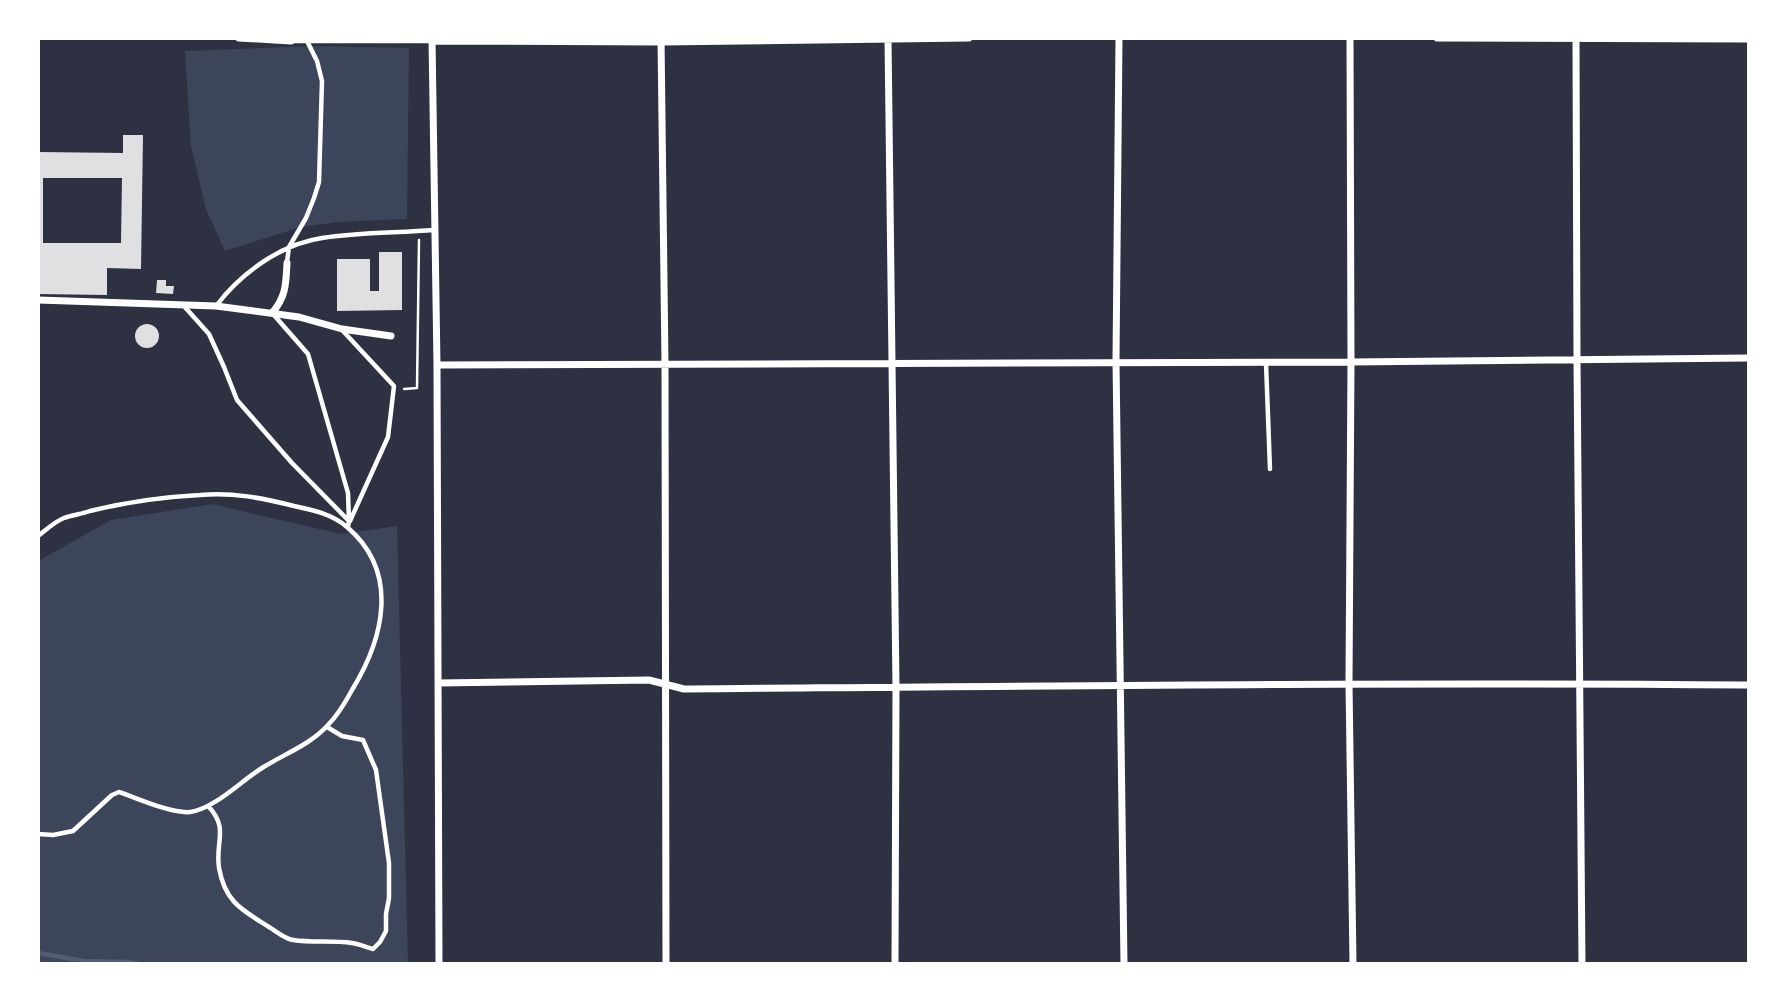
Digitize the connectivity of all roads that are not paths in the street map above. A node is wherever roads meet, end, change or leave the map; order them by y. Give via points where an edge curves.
1 (239, 38) edge
2 (969, 38) edge
3 (1119, 38) edge
4 (1350, 38) edge
5 (1437, 38) edge
6 (888, 39) edge
7 (1576, 39) edge
8 (432, 40) edge
9 (1748, 40) edge
10 (290, 41) joint
11 (307, 41) junction
12 (661, 41) edge
13 (435, 230) junction
14 (289, 247) junction
15 (287, 263) joint
16 (38, 300) edge
17 (182, 304) junction
18 (216, 306) junction
19 (272, 313) junction
20 (342, 329) junction
21 (391, 337) dead end
22 (1577, 359) junction
23 (1748, 359) edge
24 (1116, 361) junction
25 (1266, 362) junction
26 (1351, 362) junction
27 (892, 363) junction
28 (666, 364) junction
29 (437, 365) junction
30 (1270, 468) dead end
31 (349, 524) junction
32 (38, 537) edge
33 (438, 683) junction
34 (1349, 683) junction
35 (1579, 684) junction
36 (667, 685) junction
37 (1748, 685) edge
38 (1120, 686) junction
39 (896, 687) junction
40 (327, 727) junction
41 (209, 807) junction
42 (38, 834) edge
43 (439, 964) edge
44 (666, 964) edge
45 (895, 964) edge
46 (1124, 964) edge
47 (1353, 964) edge
48 (1582, 964) edge

1 - 10 street
2 - 6 street
3 - 24 street
4 - 26 street
5 - 7 street
6 - 12 street
6 - 27 street
7 - 9 street
7 - 22 street
8 - 11 lane
8 - 12 street
8 - 13 street
10 - 11 lane
11 - 14 lane via 323,81 319,182
12 - 28 street
13 - 14 lane via 320,238
13 - 29 street
14 - 15 lane
14 - 18 lane via 255,267
15 - 19 street via 282,302
16 - 17 street
17 - 18 street
17 - 31 lane via 209,334 236,400
18 - 19 street
19 - 20 street
19 - 31 lane via 308,354 348,493
20 - 21 street
20 - 31 lane via 394,386 388,437
22 - 23 street
22 - 26 street
22 - 35 street
24 - 25 street
24 - 27 street
24 - 38 street
25 - 26 street
25 - 30 lane
26 - 34 street
27 - 28 street
27 - 39 street
28 - 29 street
28 - 36 street
29 - 33 street
31 - 32 lane via 255,496 221,493 107,507 64,518
31 - 40 lane via 374,560 382,618 362,675
33 - 36 street via 649,680
33 - 43 street
34 - 35 street
34 - 38 street
34 - 47 street
35 - 37 street
35 - 48 street
36 - 39 street via 684,689
36 - 44 street
38 - 39 street
38 - 46 street
39 - 45 street
40 - 41 lane
40 - 41 lane via 363,740 376,771 389,863 389,898 386,930 373,949 354,943 290,940 243,911 224,887 218,859 222,828
41 - 42 lane via 177,811 119,792 74,831

